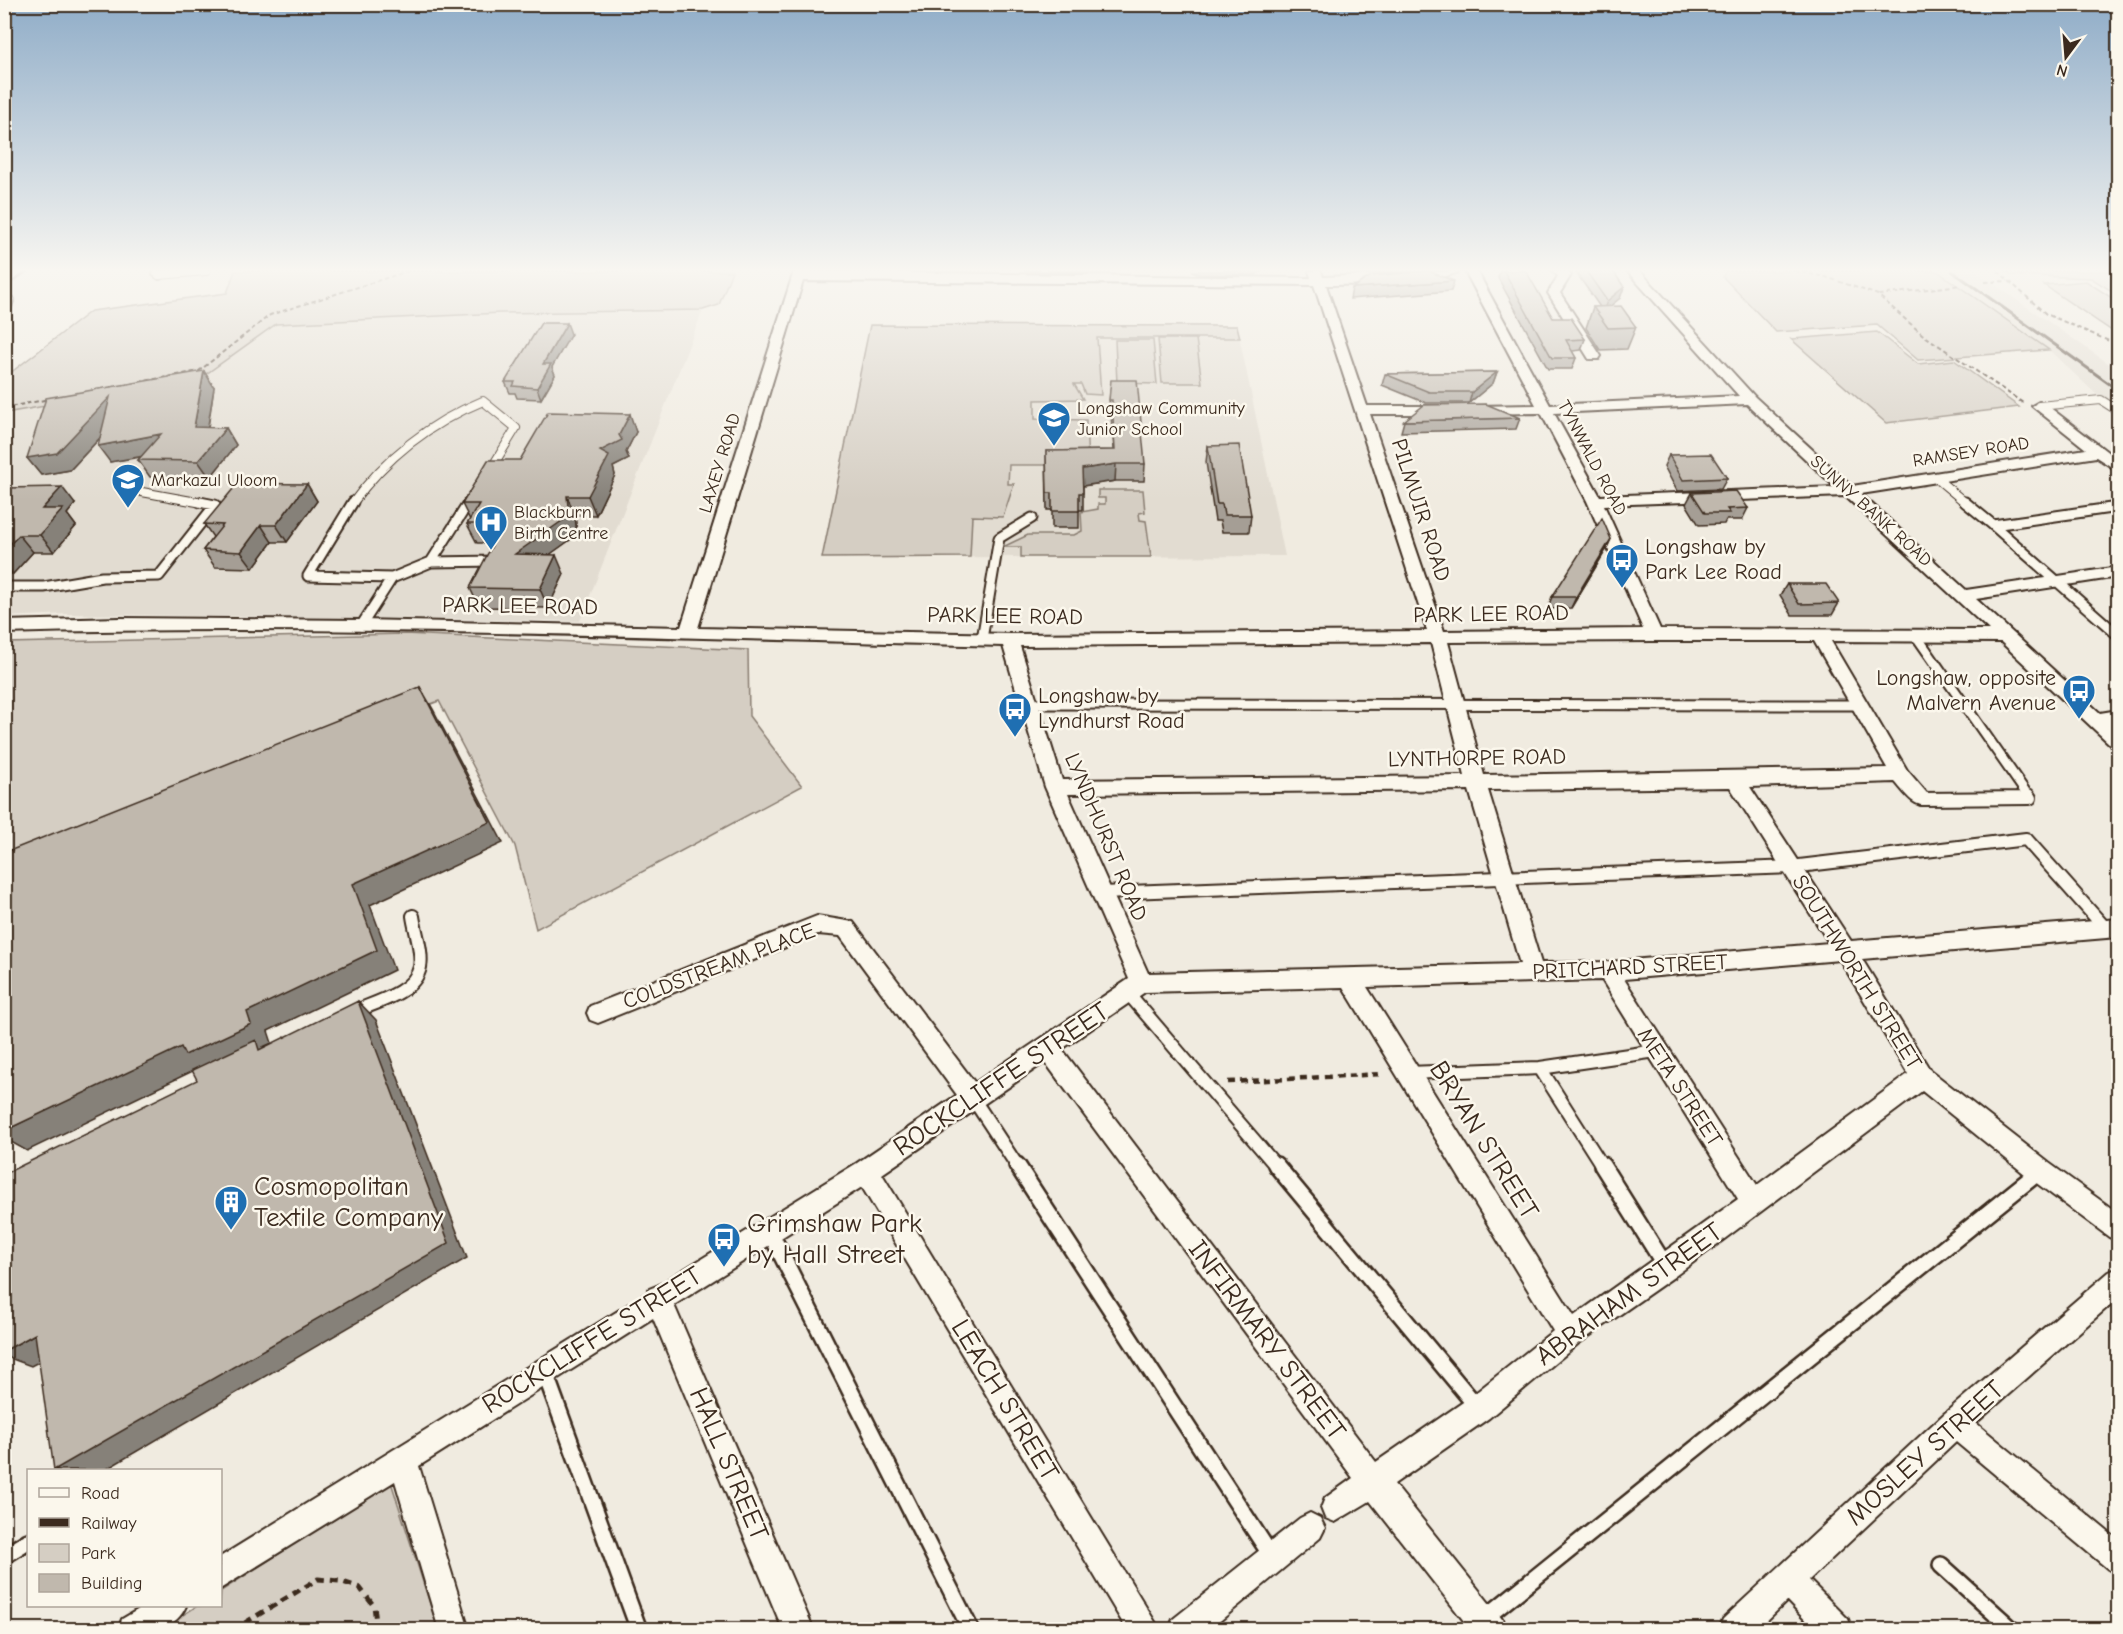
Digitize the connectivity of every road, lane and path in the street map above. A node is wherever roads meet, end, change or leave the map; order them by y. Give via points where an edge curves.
1 (229, 347) edge
2 (776, 347) edge
3 (1341, 347) edge
4 (1511, 347) edge
5 (1588, 347) edge
6 (1701, 347) edge
7 (1941, 347) edge
8 (1594, 356) dead end
9 (130, 384) edge
10 (50, 399) edge
11 (1750, 400) junction
12 (2039, 406) junction
13 (4, 408) edge
14 (1544, 409) junction
15 (1362, 410) junction
16 (2118, 411) edge
17 (2098, 452) junction
18 (2118, 467) edge
19 (486, 476) edge
20 (1936, 478) junction
21 (480, 486) edge
22 (132, 487) dead end
23 (1851, 491) junction
24 (1595, 501) junction
25 (2118, 507) edge
26 (1032, 518) dead end
27 (1993, 525) junction
28 (497, 561) edge
29 (431, 562) junction
30 (2118, 572) edge
31 (392, 578) junction
32 (2057, 581) junction
33 (4, 587) edge
34 (1964, 596) junction
35 (361, 626) junction
36 (4, 627) edge
37 (688, 632) junction
38 (1654, 634) junction
39 (2118, 634) edge
40 (2006, 636) junction
41 (1438, 637) junction
42 (1820, 637) junction
43 (1917, 637) junction
44 (982, 639) junction
45 (1010, 640) junction
46 (1455, 703) junction
47 (1030, 704) junction
48 (1859, 705) junction
49 (2118, 716) edge
50 (2096, 720) junction
51 (2118, 740) edge
52 (1900, 775) junction
53 (1735, 780) junction
54 (1476, 782) junction
55 (1055, 787) junction
56 (1922, 799) joint
57 (1791, 867) junction
58 (1504, 877) junction
59 (1102, 893) junction
60 (413, 916) dead end
61 (2112, 929) edge
62 (1846, 951) junction
63 (1608, 971) junction
64 (1533, 973) junction
65 (1349, 977) junction
66 (1134, 988) junction
67 (598, 1013) dead end
68 (336, 1020) edge
69 (1047, 1047) junction
70 (1656, 1052) junction
71 (1540, 1068) junction
72 (1406, 1073) junction
73 (1922, 1077) junction
74 (1207, 1083) junction
75 (972, 1097) junction
76 (866, 1171) junction
77 (2040, 1171) junction
78 (1754, 1202) junction
79 (2118, 1228) edge
80 (769, 1230) junction
81 (1666, 1267) junction
82 (2118, 1281) edge
83 (658, 1298) junction
84 (1570, 1334) junction
85 (544, 1370) junction
86 (1479, 1408) junction
87 (1955, 1424) junction
88 (404, 1459) junction
89 (1373, 1481) junction
90 (1335, 1508) dead end
91 (1310, 1528) dead end
92 (27, 1542) edge
93 (4, 1556) edge
94 (1273, 1558) junction
95 (2118, 1559) edge
96 (1941, 1565) dead end
97 (222, 1573) edge
98 (1787, 1580) junction
99 (168, 1607) edge
100 (1487, 1625) edge
101 (133, 1629) edge
102 (233, 1629) edge
103 (377, 1629) edge
104 (454, 1629) edge
105 (639, 1629) edge
106 (799, 1629) edge
107 (971, 1629) edge
108 (1145, 1629) edge
109 (1184, 1629) edge
110 (1734, 1629) edge
111 (1837, 1629) edge
112 (2013, 1629) edge

1 - 9 path via 199,371
2 - 37 street, LAXEY ROAD
3 - 15 street, PILMUIR ROAD
4 - 14 street, TYNWALD ROAD
5 - 8 street
6 - 11 street, SUNNY BANK ROAD
7 - 12 path via 2018,402
10 - 13 path
11 - 14 street
11 - 23 street, SUNNY BANK ROAD
12 - 16 lane via 2101,400
12 - 17 street
14 - 15 street
14 - 24 street, TYNWALD ROAD
15 - 41 street, PILMUIR ROAD
17 - 18 street
17 - 20 street, RAMSEY ROAD
19 - 31 lane via 516,428 483,400 460,409 395,455 357,497 308,576
20 - 23 street, RAMSEY ROAD
20 - 27 lane
21 - 29 lane
22 - 33 lane via 215,504 159,576 102,577 44,587
23 - 24 street, RAMSEY ROAD
23 - 34 street, SUNNY BANK ROAD
24 - 38 street, TYNWALD ROAD
25 - 27 lane
26 - 44 lane via 999,538
27 - 32 lane
28 - 29 lane
29 - 31 lane
30 - 32 street
31 - 35 lane
32 - 34 street
32 - 39 lane
34 - 40 street, SUNNY BANK ROAD
35 - 36 street, PARK LEE ROAD
35 - 37 street, PARK LEE ROAD
37 - 44 street, PARK LEE ROAD
38 - 41 street, PARK LEE ROAD
38 - 42 street, PARK LEE ROAD
40 - 43 street, PARK LEE ROAD
40 - 50 street, SUNNY BANK ROAD
41 - 45 street, PARK LEE ROAD
41 - 46 street, PILMUIR ROAD
42 - 43 street, PARK LEE ROAD
42 - 48 street
43 - 56 lane via 2030,798
44 - 45 street, PARK LEE ROAD
45 - 47 street, LYNDHURST ROAD
46 - 47 lane
46 - 48 lane
46 - 54 street, PILMUIR ROAD
47 - 55 street, LYNDHURST ROAD
48 - 52 street
49 - 50 street
50 - 51 street, SUNNY BANK ROAD
52 - 53 street, LYNTHORPE ROAD
52 - 56 street
53 - 54 street, LYNTHORPE ROAD
53 - 57 street, SOUTHWORTH STREET
54 - 55 street, LYNTHORPE ROAD
54 - 58 street, PILMUIR ROAD
55 - 59 street, LYNDHURST ROAD
57 - 58 lane
57 - 61 lane via 2026,839
57 - 62 street, SOUTHWORTH STREET
58 - 59 lane
58 - 64 street, PILMUIR ROAD
59 - 66 street, LYNDHURST ROAD
60 - 68 lane via 420,973 411,984
61 - 62 street, PRITCHARD STREET
62 - 63 street, PRITCHARD STREET
62 - 73 street, SOUTHWORTH STREET
63 - 64 street, PRITCHARD STREET
63 - 70 street, META STREET
64 - 65 street, PRITCHARD STREET
65 - 66 street, PRITCHARD STREET
65 - 72 street, BRYAN STREET
66 - 69 street, ROCKCLIFFE STREET
66 - 74 lane
67 - 75 street, COLDSTREAM PLACE via 817,925 846,928
69 - 75 street, ROCKCLIFFE STREET
69 - 89 street, INFIRMARY STREET
70 - 71 lane
70 - 78 street, META STREET
71 - 72 lane
71 - 81 lane
72 - 74 path
72 - 84 street, BRYAN STREET
73 - 77 street, SOUTHWORTH STREET
73 - 78 street, ABRAHAM STREET
74 - 86 lane
75 - 76 street, ROCKCLIFFE STREET
75 - 94 lane
76 - 80 street, ROCKCLIFFE STREET
76 - 108 street, LEACH STREET
77 - 79 street, SOUTHWORTH STREET
77 - 100 lane
78 - 81 street, ABRAHAM STREET
80 - 83 street, ROCKCLIFFE STREET
80 - 107 lane
81 - 84 street, ABRAHAM STREET
82 - 87 street, MOSLEY STREET
83 - 85 street, ROCKCLIFFE STREET
83 - 106 street, HALL STREET
84 - 86 street, ABRAHAM STREET
85 - 88 street, ROCKCLIFFE STREET
85 - 105 lane
86 - 89 street, ABRAHAM STREET
87 - 95 street
87 - 98 street, MOSLEY STREET
88 - 97 street, ROCKCLIFFE STREET
88 - 104 street
89 - 90 street, ABRAHAM STREET
89 - 100 street, INFIRMARY STREET
91 - 94 street
92 - 93 lane
94 - 109 street
96 - 112 lane
98 - 110 street, MOSLEY STREET
98 - 111 street
99 - 101 street
102 - 103 path via 318,1579 360,1588 374,1606

